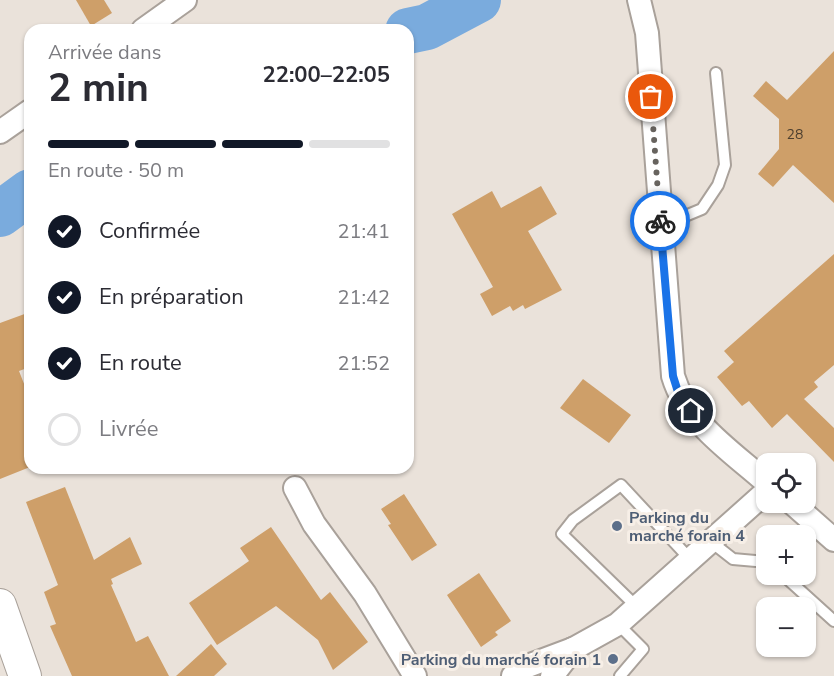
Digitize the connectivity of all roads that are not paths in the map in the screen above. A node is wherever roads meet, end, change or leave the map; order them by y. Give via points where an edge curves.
1 (185, 0) edge
2 (639, 0) edge
3 (151, 24) edge
4 (716, 73) dead end
5 (24, 115) edge
6 (0, 132) edge
7 (661, 226) junction
8 (756, 473) edge
9 (295, 488) dead end
10 (756, 501) edge
11 (803, 513) edge
12 (710, 540) junction
13 (834, 540) edge
14 (689, 558) junction
15 (756, 561) edge
16 (794, 585) edge
17 (0, 605) edge
18 (638, 608) junction
19 (834, 621) edge
20 (618, 624) junction
21 (573, 649) junction
22 (25, 676) edge
23 (416, 676) edge
24 (513, 676) edge
25 (552, 676) edge
26 (620, 676) edge

1 - 3 street
2 - 7 street via 647,33
4 - 7 lane via 725,165 718,185 702,209
5 - 6 street
7 - 8 street via 670,357 679,395 703,427
9 - 23 street via 314,524 365,594
10 - 12 street
11 - 13 street
12 - 14 street
12 - 15 lane via 733,559
14 - 18 street
14 - 18 lane via 621,485 573,520 562,534
16 - 19 lane
17 - 22 main road
18 - 20 street
20 - 21 street
20 - 26 lane via 643,649
21 - 24 street via 525,667
21 - 25 street

